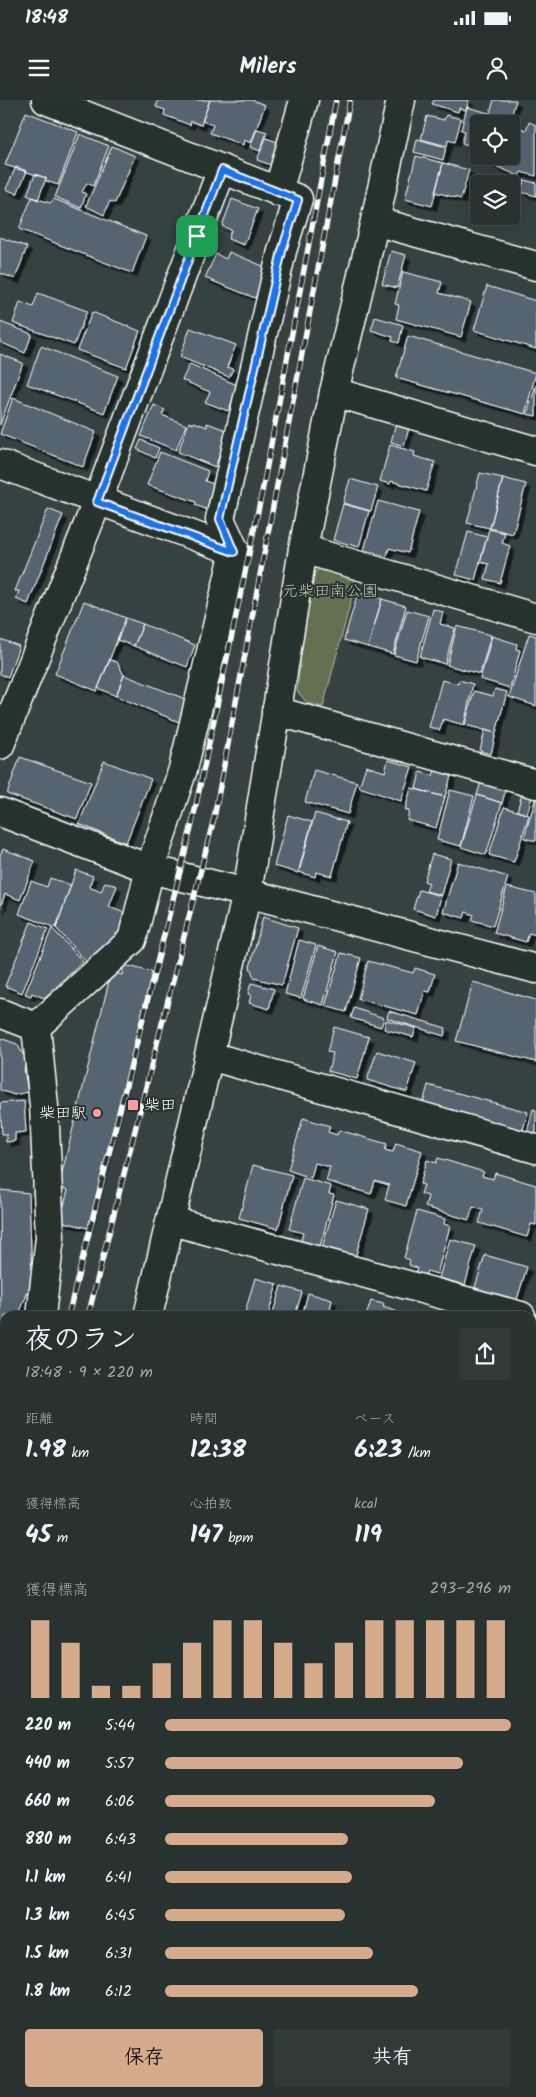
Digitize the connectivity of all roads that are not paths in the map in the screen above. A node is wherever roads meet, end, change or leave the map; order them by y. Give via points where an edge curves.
1 (46, 100) edge
2 (304, 100) edge
3 (401, 100) edge
4 (222, 170) junction
5 (278, 192) junction
6 (375, 221) junction
7 (536, 266) edge
8 (334, 392) junction
9 (536, 451) edge
10 (0, 464) edge
11 (97, 502) junction
12 (303, 549) junction
13 (234, 552) junction
14 (536, 618) edge
15 (276, 711) junction
16 (0, 745) edge
17 (536, 784) edge
18 (0, 812) edge
19 (150, 869) junction
20 (248, 892) junction
21 (536, 969) edge
22 (0, 1013) edge
23 (36, 1027) junction
24 (210, 1056) junction
25 (536, 1149) edge
26 (172, 1221) junction
27 (42, 1311) edge
28 (149, 1311) edge
29 (503, 1311) edge

1 - 4 street
2 - 5 street
3 - 6 street
4 - 5 street
4 - 11 street
5 - 13 street via 298,200 282,251 220,519
6 - 7 street
6 - 8 street
8 - 9 street
8 - 12 street
10 - 11 street
11 - 13 street
11 - 16 street
12 - 14 street
12 - 15 street
13 - 19 street via 183,769
15 - 17 street
15 - 20 street
18 - 19 street
19 - 20 street
19 - 23 street via 132,940
20 - 21 street
20 - 24 street
22 - 23 street
23 - 27 street via 44,1106 50,1237
24 - 25 street
24 - 26 street
26 - 28 street
26 - 29 street

